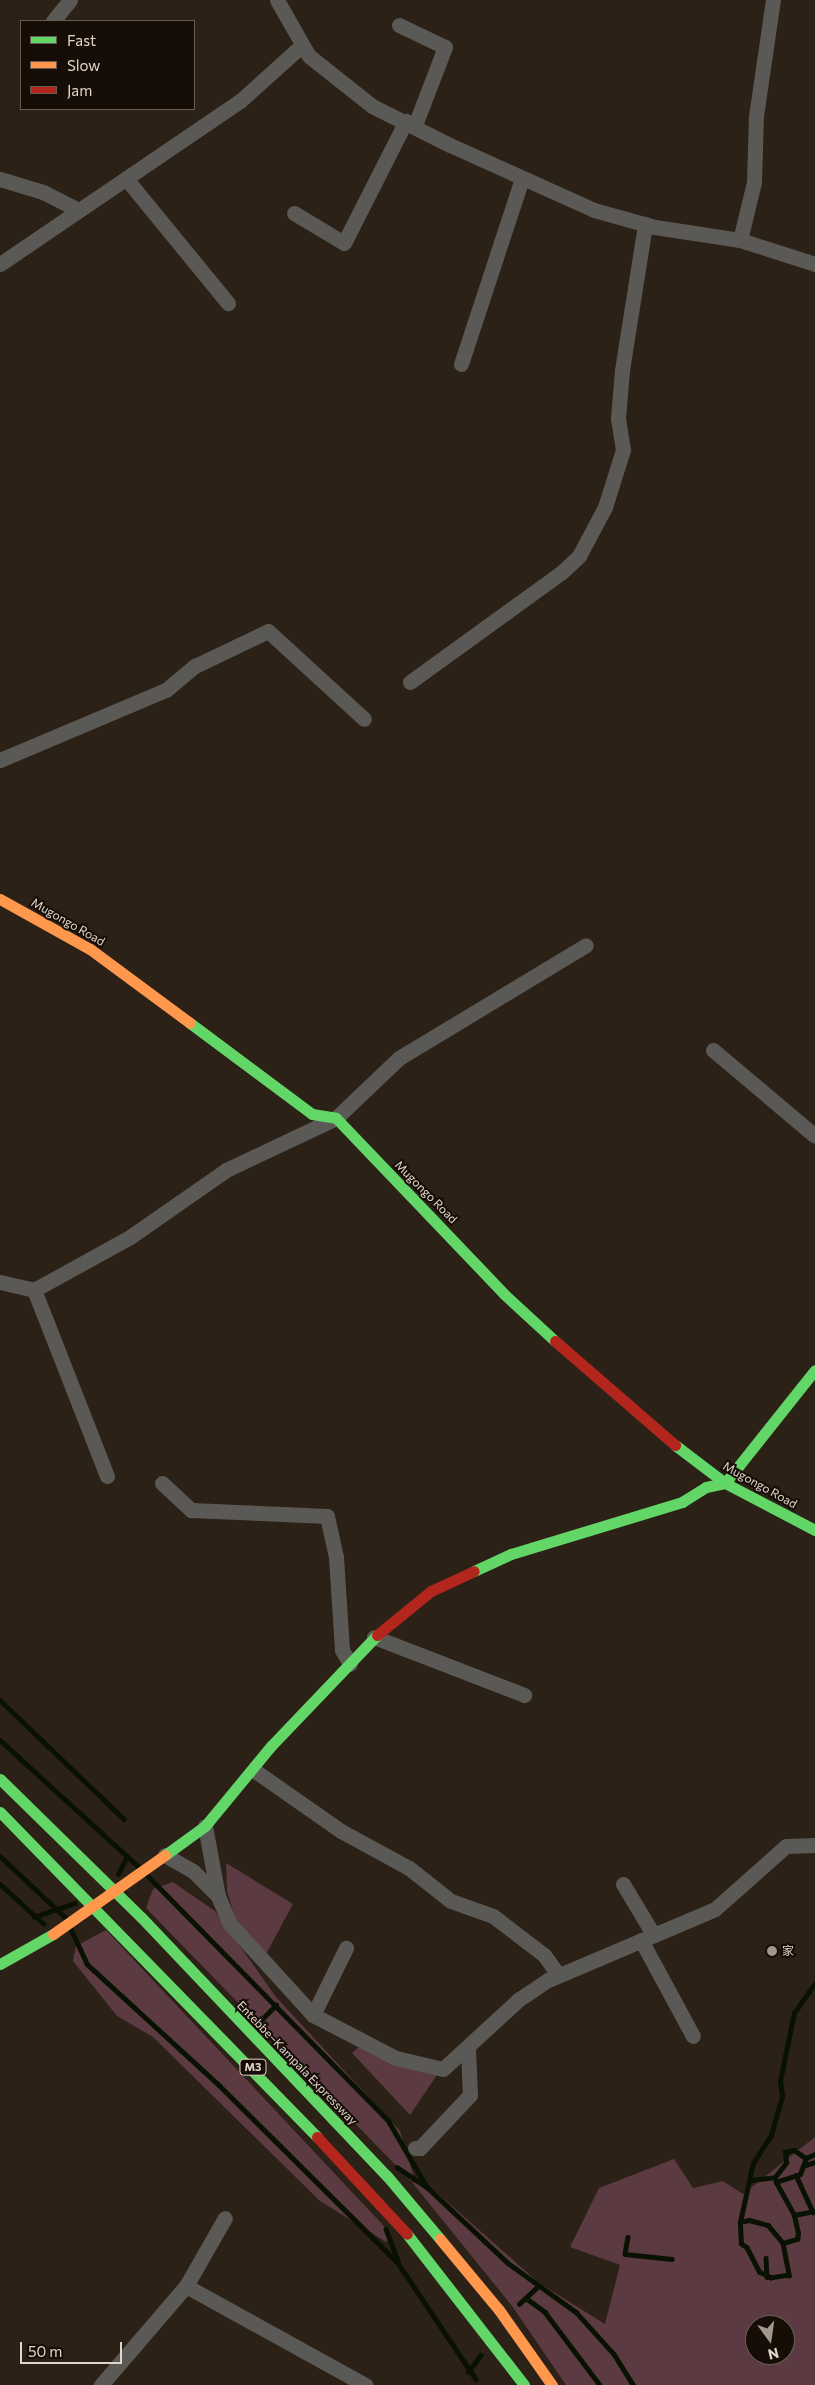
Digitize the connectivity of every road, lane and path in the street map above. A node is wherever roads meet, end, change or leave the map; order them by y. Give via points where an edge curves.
1 (70, 0) edge
2 (277, 0) edge
3 (773, 0) edge
4 (53, 20) edge
5 (399, 25) dead end
6 (776, 30) dead end
7 (301, 46) junction
8 (411, 123) junction
9 (522, 178) junction
10 (0, 179) edge
11 (128, 181) junction
12 (77, 209) junction
13 (294, 213) dead end
14 (645, 224) junction
15 (740, 240) junction
16 (0, 264) edge
17 (815, 264) edge
18 (228, 303) dead end
19 (461, 364) dead end
20 (410, 682) dead end
21 (364, 719) dead end
22 (0, 760) edge
23 (0, 899) edge
24 (586, 945) dead end
25 (713, 1050) dead end
26 (336, 1118) junction
27 (815, 1136) edge
28 (0, 1282) edge
29 (34, 1290) junction
30 (815, 1370) edge
31 (108, 1476) dead end
32 (162, 1483) dead end
33 (725, 1483) junction
34 (815, 1530) edge
35 (374, 1637) junction
36 (350, 1664) junction
37 (524, 1695) dead end
38 (255, 1771) junction
39 (0, 1779) edge
40 (0, 1812) edge
41 (205, 1826) junction
42 (815, 1845) edge
43 (165, 1855) junction
44 (623, 1884) dead end
45 (218, 1896) junction
46 (647, 1937) junction
47 (346, 1948) dead end
48 (0, 1964) edge
49 (558, 1974) junction
50 (313, 2015) junction
51 (692, 2036) dead end
52 (468, 2049) junction
53 (415, 2148) dead end
54 (225, 2218) dead end
55 (186, 2286) junction
56 (101, 2385) edge
57 (365, 2385) edge
58 (524, 2385) edge
59 (552, 2385) edge

1 - 4 street
2 - 7 street
3 - 15 street via 756,116 754,182
5 - 8 street via 440,41 445,47
6 - 15 street via 764,106 755,215
7 - 8 street via 372,106
7 - 11 street via 240,101
8 - 9 street
8 - 13 street via 344,243
9 - 14 street via 594,210
9 - 19 street
10 - 12 street via 43,192
11 - 12 street
11 - 18 street
12 - 16 street via 31,247
14 - 15 street
14 - 20 street via 622,370 618,418 623,450 606,507 573,562
15 - 17 street
21 - 22 street via 268,631 195,666 166,690
23 - 26 main road, Mugongo Road via 90,949 312,1114
24 - 26 street via 399,1058
25 - 27 street
26 - 29 street via 226,1170 130,1237
26 - 33 main road, Mugongo Road via 504,1294 659,1435
28 - 29 street
29 - 31 street
30 - 33 main road
32 - 36 street via 191,1510 327,1516 336,1556 342,1650
33 - 34 main road, Mugongo Road
33 - 35 main road via 706,1487 682,1502 558,1538 455,1576
35 - 36 main road
35 - 37 street
36 - 38 main road via 271,1746
38 - 41 main road
38 - 49 street via 341,1831 409,1868 450,1901 493,1916 544,1954
39 - 59 main road, Entebbe–Kampala Expressway / M3 via 141,1917 387,2176 499,2310
40 - 58 main road, M3 via 386,2207
41 - 43 main road
41 - 45 street
42 - 46 street via 786,1846 715,1909
43 - 45 street via 193,1871
43 - 48 main road, bridge via 53,1934
44 - 46 street
45 - 50 street via 230,1924
46 - 49 street
46 - 51 street
47 - 50 street
49 - 52 street via 518,2000
50 - 52 street via 396,2058 432,2068 443,2069
52 - 53 street via 470,2095 420,2148
54 - 55 street
55 - 56 street
55 - 57 street

